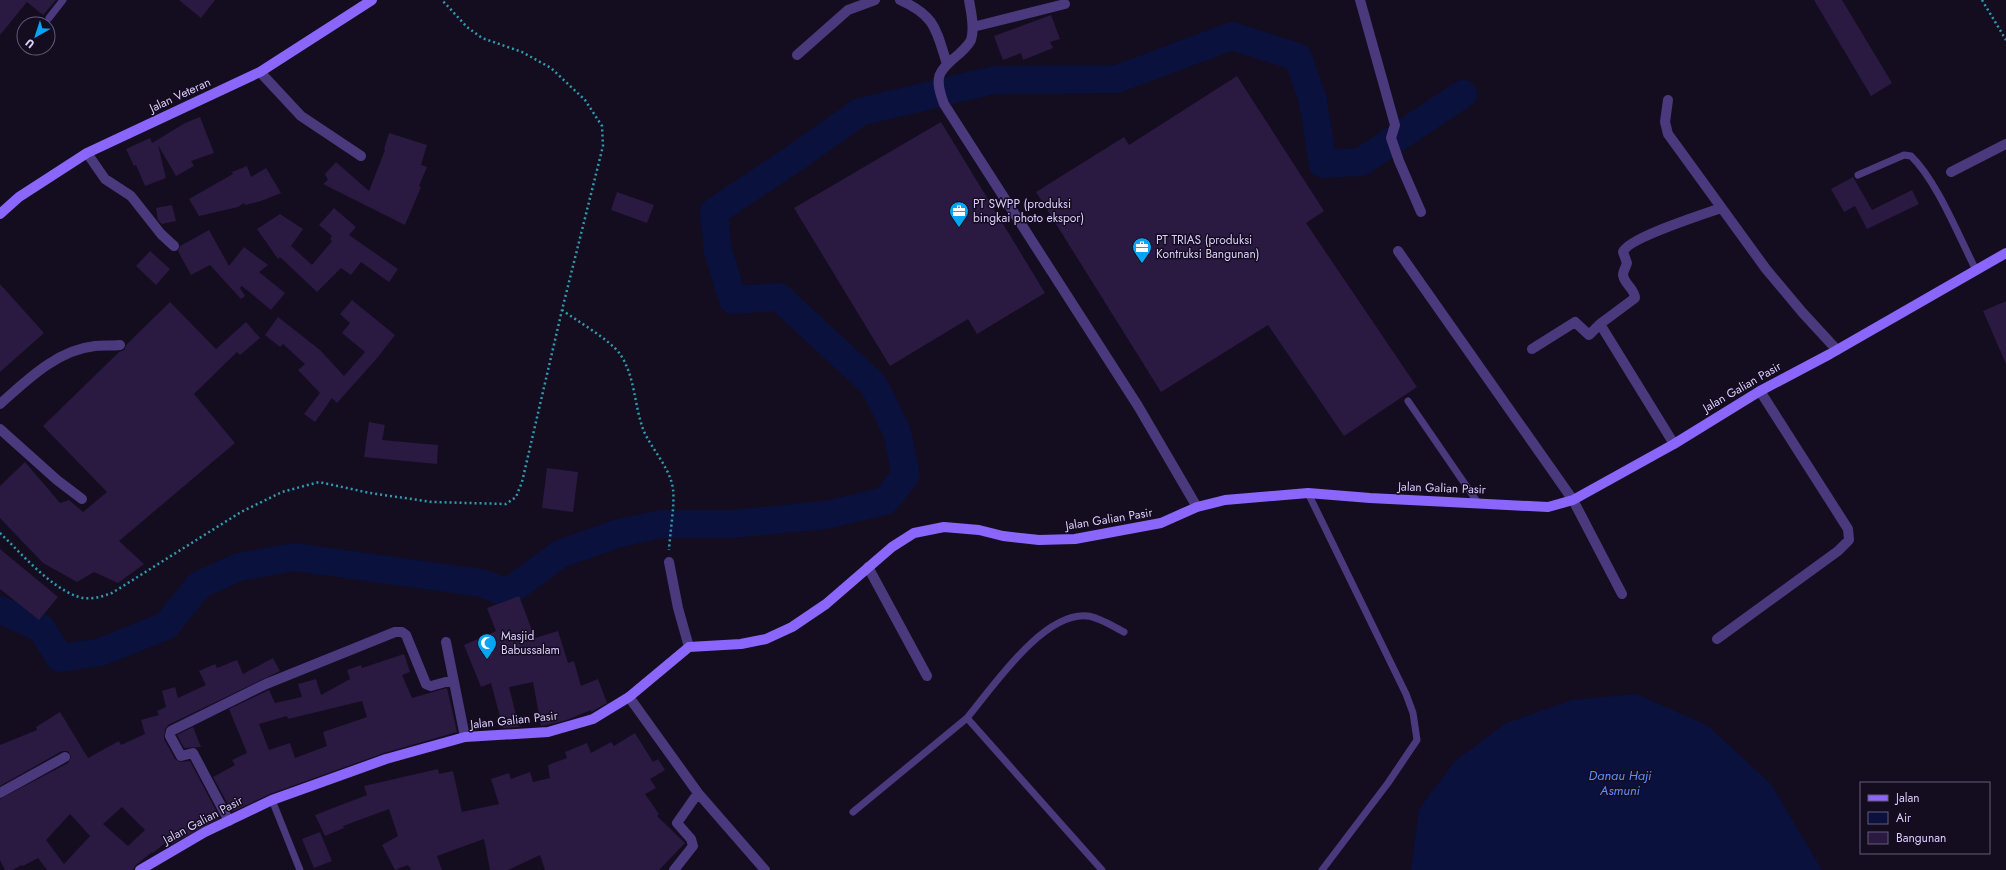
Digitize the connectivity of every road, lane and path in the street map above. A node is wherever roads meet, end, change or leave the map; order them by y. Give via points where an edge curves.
1 (63, 0) edge
2 (372, 0) edge
3 (442, 0) edge
4 (875, 0) edge
5 (900, 0) edge
6 (969, 0) edge
7 (1360, 0) edge
8 (1982, 0) edge
9 (1065, 4) dead end
10 (51, 16) edge
11 (973, 27) junction
12 (2006, 40) edge
13 (797, 55) dead end
14 (947, 64) junction
15 (260, 72) junction
16 (1668, 100) dead end
17 (2006, 144) edge
18 (87, 153) junction
19 (361, 156) dead end
20 (1951, 172) dead end
21 (1858, 175) dead end
22 (1721, 208) junction
23 (1421, 212) dead end
24 (0, 214) edge
25 (174, 246) dead end
26 (1398, 251) dead end
27 (2006, 253) edge
28 (1976, 270) junction
29 (562, 310) junction
30 (1600, 324) junction
31 (120, 346) dead end
32 (1532, 349) dead end
33 (1837, 350) junction
34 (1760, 391) junction
35 (1408, 402) dead end
36 (0, 404) edge
37 (0, 429) edge
38 (1674, 444) junction
39 (1308, 493) junction
40 (82, 499) dead end
41 (1574, 500) junction
42 (1478, 503) junction
43 (1197, 507) junction
44 (0, 533) edge
45 (669, 562) joint
46 (868, 567) junction
47 (1622, 594) dead end
48 (1124, 632) dead end
49 (1717, 639) dead end
50 (446, 642) dead end
51 (689, 647) junction
52 (927, 676) dead end
53 (453, 680) junction
54 (629, 697) junction
55 (967, 718) junction
56 (465, 737) junction
57 (65, 757) dead end
58 (0, 793) edge
59 (698, 793) junction
60 (272, 800) junction
61 (853, 812) dead end
62 (229, 821) junction
63 (140, 870) edge
64 (300, 870) edge
65 (674, 870) edge
66 (765, 870) edge
67 (1102, 870) edge
68 (1322, 870) edge

1 - 10 lane
2 - 15 street, Jalan Veteran
3 - 29 path via 467,27 482,38 522,52 551,68 585,100 602,126 603,146
4 - 13 street via 848,10
5 - 14 street via 913,6 934,25
6 - 11 street
7 - 23 street via 1395,125 1392,142
8 - 12 path
9 - 11 street
11 - 14 street via 971,40 965,49
14 - 43 street via 939,73 938,88 944,104 1138,406
15 - 18 street, Jalan Veteran
15 - 19 street via 301,116
16 - 22 street via 1665,122 1668,134
17 - 20 street
18 - 24 street, Jalan Veteran via 19,197
18 - 25 street via 105,179 131,196 161,234
21 - 28 lane via 1904,155 1911,156 1931,180
22 - 30 street via 1650,234 1626,247 1623,252 1627,263 1623,273 1635,298
22 - 33 street via 1766,269
26 - 41 street
27 - 28 street, Jalan Galian Pasir
28 - 33 street, Jalan Galian Pasir
29 - 44 path via 522,482 516,497 506,504 432,502 319,482 282,492 240,512 112,593 96,598 77,597 58,586
29 - 45 path via 619,352 628,367 643,428 671,479 673,490
30 - 32 street via 1590,335 1575,322
30 - 38 street
31 - 36 street via 95,346 65,355 28,378
33 - 34 street, Jalan Galian Pasir
34 - 38 street, Jalan Galian Pasir
34 - 49 street via 1848,529 1849,540 1838,551
35 - 42 lane
37 - 40 street
38 - 41 street, Jalan Galian Pasir
39 - 42 street, Jalan Galian Pasir
39 - 43 street, Jalan Galian Pasir via 1225,500
39 - 68 lane via 1406,694 1413,712 1417,740
41 - 42 street, Jalan Galian Pasir via 1548,507
41 - 47 street
43 - 46 street, Jalan Galian Pasir via 1161,523 1074,539 1039,540 944,527 914,533
45 - 51 street
46 - 51 street, Jalan Galian Pasir via 826,604 792,627 766,639 741,644
46 - 52 street
48 - 55 lane via 1089,616 1076,616 1062,621 1027,646
50 - 53 street
51 - 54 street, Jalan Galian Pasir
53 - 56 street
53 - 62 street via 431,686 426,684 406,635 395,632 266,684 171,731 170,736 181,756 193,753
54 - 56 street, Jalan Galian Pasir via 592,719 548,732
54 - 59 street
55 - 61 lane
55 - 67 lane
56 - 60 street, Jalan Galian Pasir via 386,759
57 - 58 street
59 - 65 street via 677,823 691,839 693,846
59 - 66 street
60 - 62 street, Jalan Galian Pasir
60 - 64 lane
62 - 63 street, Jalan Galian Pasir

